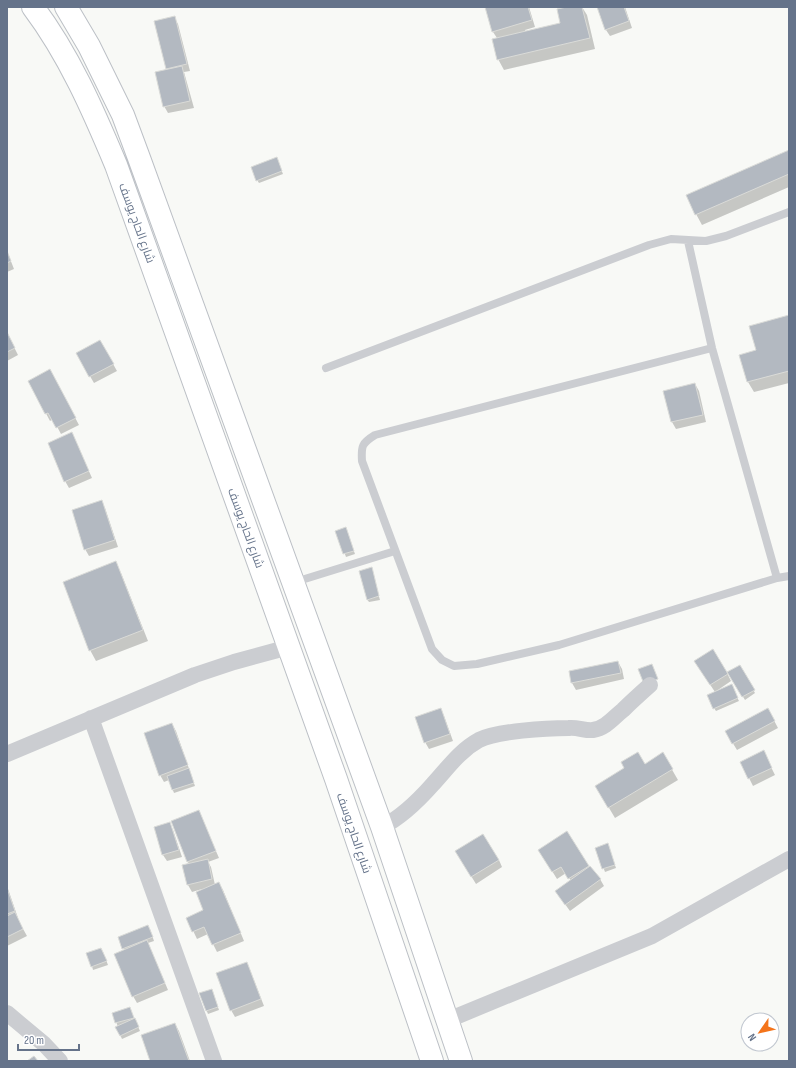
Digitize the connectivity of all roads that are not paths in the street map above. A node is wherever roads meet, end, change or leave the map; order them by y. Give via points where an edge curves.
1 (33, 7) edge
2 (66, 7) edge
3 (789, 212) edge
4 (688, 240) junction
5 (712, 348) junction
6 (326, 368) dead end
7 (395, 551) junction
8 (789, 576) edge
9 (777, 578) junction
10 (293, 582) junction
11 (289, 647) junction
12 (650, 685) dead end
13 (91, 718) junction
14 (7, 754) edge
15 (382, 827) junction
16 (789, 859) edge
17 (7, 1013) edge
18 (448, 1020) junction
19 (60, 1061) edge
20 (214, 1061) edge
21 (432, 1061) edge
22 (461, 1061) edge

1 - 11 main road, شارع الحاج يوسف via 73,72 116,165
2 - 10 main road, شارع الحاج يوسف via 89,46 131,137
3 - 4 lane via 726,236 706,241
4 - 5 lane
4 - 6 lane via 671,239 649,245
5 - 7 lane via 375,435 365,441 361,449 362,461
5 - 9 lane
7 - 9 lane via 432,649 442,660 454,666 477,664 558,645
7 - 10 lane
8 - 9 lane
10 - 15 main road, شارع الحاج يوسف
11 - 13 street via 195,675
11 - 21 main road, شارع الحاج يوسف
12 - 15 street via 611,722 593,730 571,728 501,733 479,740 455,759 411,807 396,820
13 - 14 street
13 - 20 street
15 - 18 main road, شارع الحاج يوسف
16 - 18 street via 652,936
17 - 19 street
18 - 22 main road, شارع الحاج يوسف

